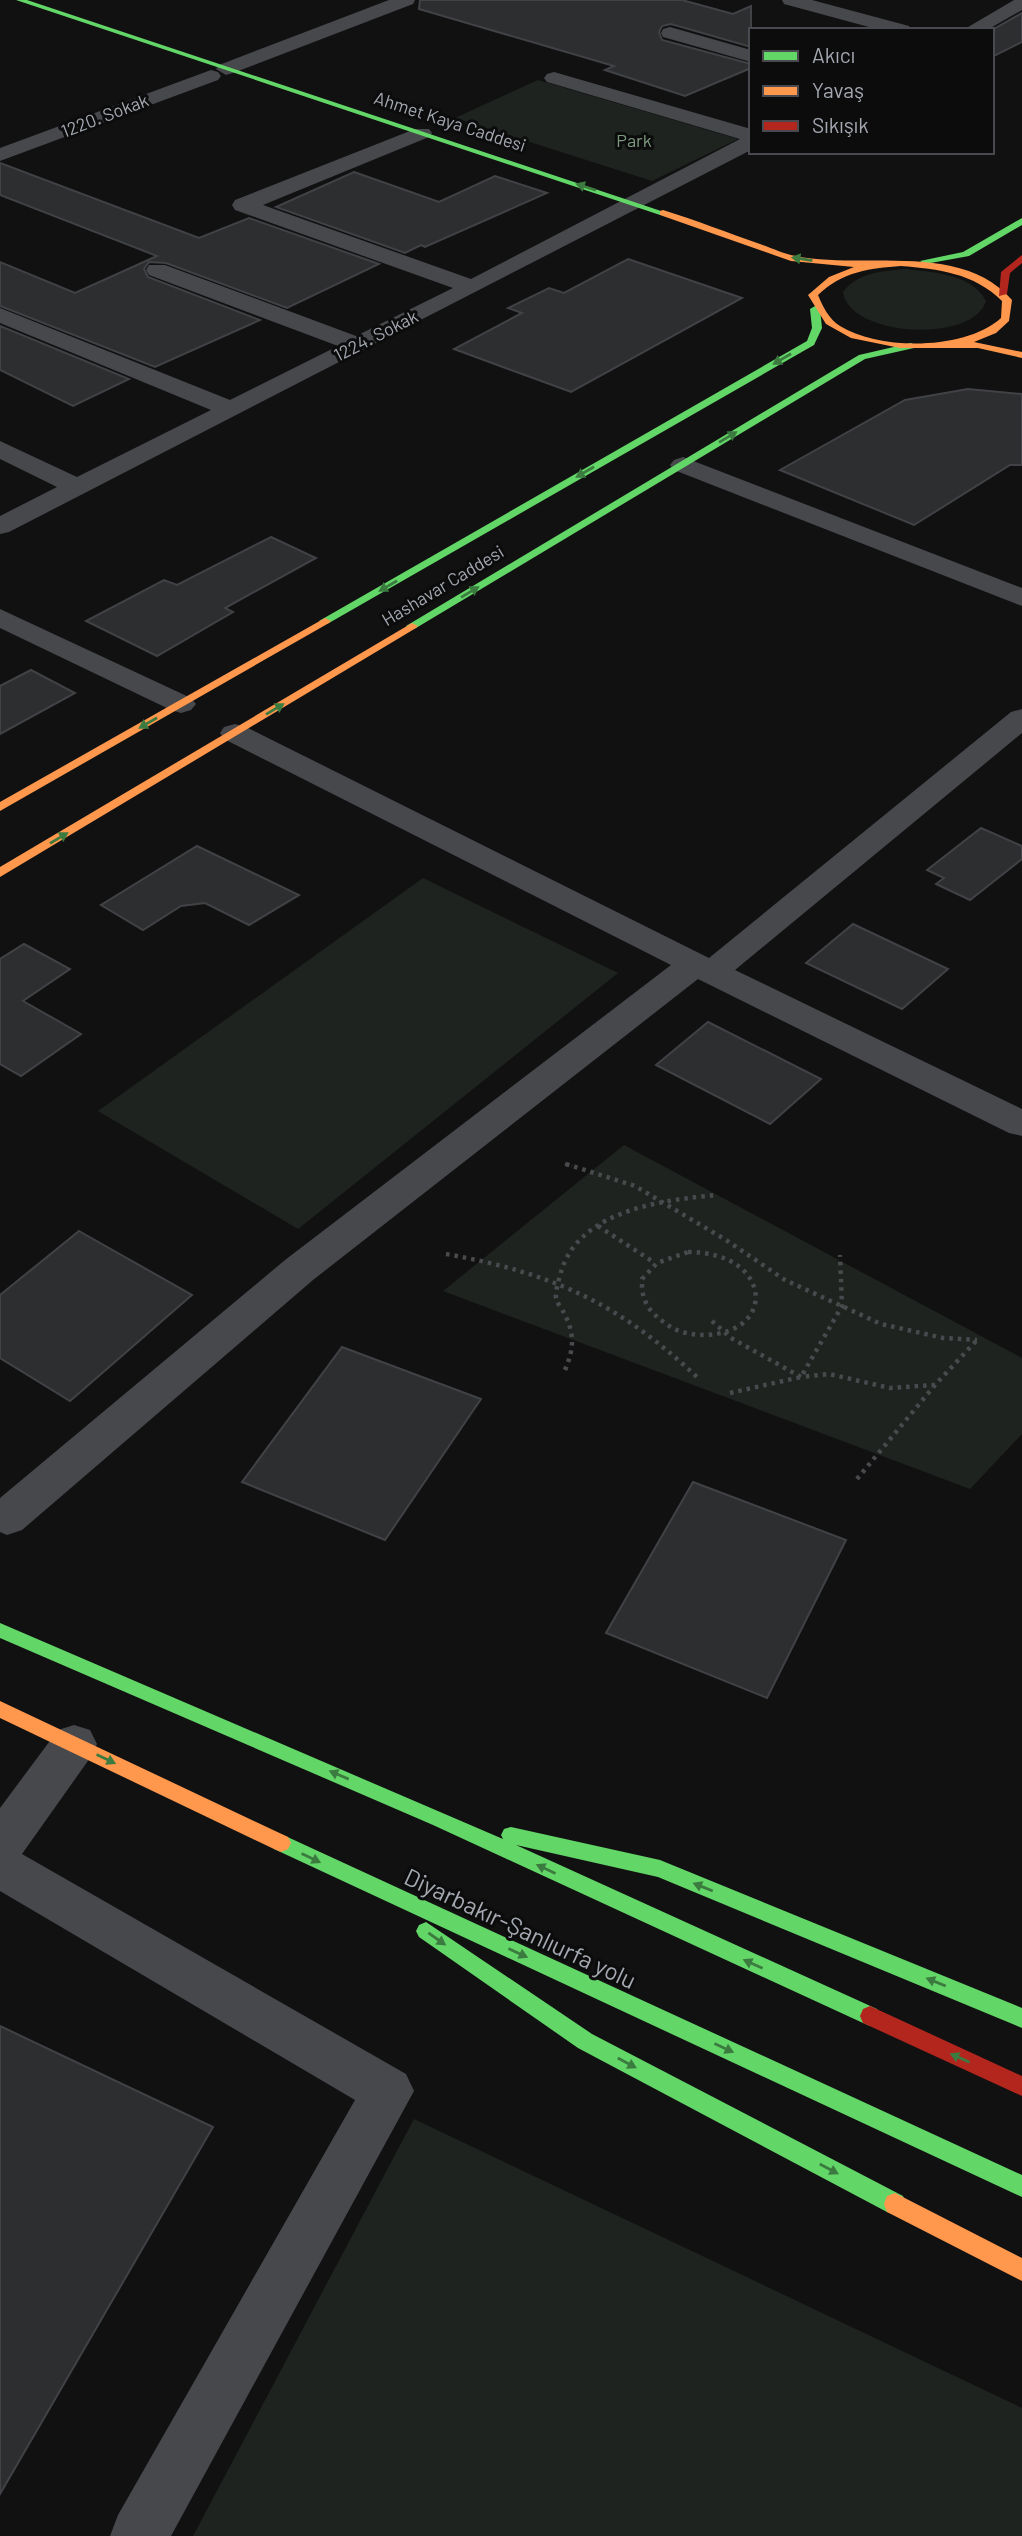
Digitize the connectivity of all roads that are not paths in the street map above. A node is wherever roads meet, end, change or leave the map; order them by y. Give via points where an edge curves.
1 (20, 0) edge
2 (406, 0) edge
3 (791, 0) edge
4 (354, 4) dead end
5 (1022, 4) edge
6 (0, 6) edge
7 (377, 10) junction
8 (895, 28) edge
9 (976, 28) edge
10 (670, 33) dead end
11 (749, 55) edge
12 (219, 73) junction
13 (554, 78) dead end
14 (749, 134) edge
15 (414, 137) junction
16 (749, 143) edge
17 (0, 155) edge
18 (627, 208) junction
19 (1022, 221) edge
20 (732, 255) dead end
21 (1022, 258) edge
22 (901, 263) junction
23 (870, 265) junction
24 (157, 270) dead end
25 (796, 283) dead end
26 (472, 288) junction
27 (1006, 300) junction
28 (814, 302) junction
29 (0, 315) edge
30 (1022, 328) edge
31 (358, 345) junction
32 (911, 346) junction
33 (943, 346) junction
34 (1022, 355) edge
35 (231, 409) junction
36 (0, 449) edge
37 (683, 465) junction
38 (78, 486) junction
39 (0, 526) edge
40 (1022, 598) edge
41 (0, 617) edge
42 (181, 704) junction
43 (1022, 718) edge
44 (235, 733) junction
45 (0, 807) edge
46 (0, 873) edge
47 (704, 968) junction
48 (1022, 1124) edge
49 (0, 1515) edge
50 (0, 1630) edge
51 (0, 1709) edge
52 (74, 1744) junction
53 (440, 1819) junction
54 (0, 1846) edge
55 (0, 1866) edge
56 (341, 1872) junction
57 (1022, 2018) edge
58 (1022, 2086) edge
59 (1022, 2186) edge
60 (1022, 2270) edge
61 (139, 2536) edge

1 - 12 main road, Ahmet Kaya Caddesi
2 - 7 street, 1220. Sokak
3 - 8 street
4 - 7 street
5 - 9 street
6 - 12 main road, Ahmet Kaya Caddesi
7 - 12 street, 1220. Sokak
10 - 11 street
12 - 15 main road, Ahmet Kaya Caddesi
12 - 17 street, 1220. Sokak
13 - 14 street
15 - 18 main road, Ahmet Kaya Caddesi
15 - 26 street via 243,205
16 - 18 street, 1224. Sokak
18 - 20 main road, Ahmet Kaya Caddesi
23 -> 18 main road, Ahmet Kaya Caddesi via 794,259
18 - 26 street, 1224. Sokak
19 - 22 main road via 966,254
21 - 27 main road via 1006,267 1001,281
22 - 23 main road
22 - 27 main road via 962,272 986,282
23 - 28 main road via 823,281
24 - 31 street
25 - 28 main road
26 - 31 street, 1224. Sokak
27 - 30 main road
27 - 33 main road via 1006,320 993,332
28 - 32 main road via 827,323 850,334
28 -> 42 main road via 817,328 811,343
29 - 35 street
31 - 35 street, 1224. Sokak
32 - 33 main road
37 -> 32 main road, Hashavar Caddesi via 862,357
33 - 34 main road via 978,345
35 - 38 street, 1224. Sokak
36 - 38 street
37 - 40 street
44 -> 37 main road, Hashavar Caddesi
38 - 39 street, 1224. Sokak
41 - 42 street
42 -> 45 main road
43 - 47 street
46 -> 44 main road, Hashavar Caddesi
44 - 47 street
47 - 48 street
47 - 49 street via 299,1270 7,1518
53 -> 50 main road
51 - 52 main road, Diyarbakır-Şanlıurfa yolu
52 - 54 street
52 -> 56 main road, Diyarbakır-Şanlıurfa yolu
57 -> 53 main road via 660,1870
58 -> 53 main road
55 - 61 street via 388,2091
56 -> 59 main road, Diyarbakır-Şanlıurfa yolu
56 -> 60 main road via 584,2041

